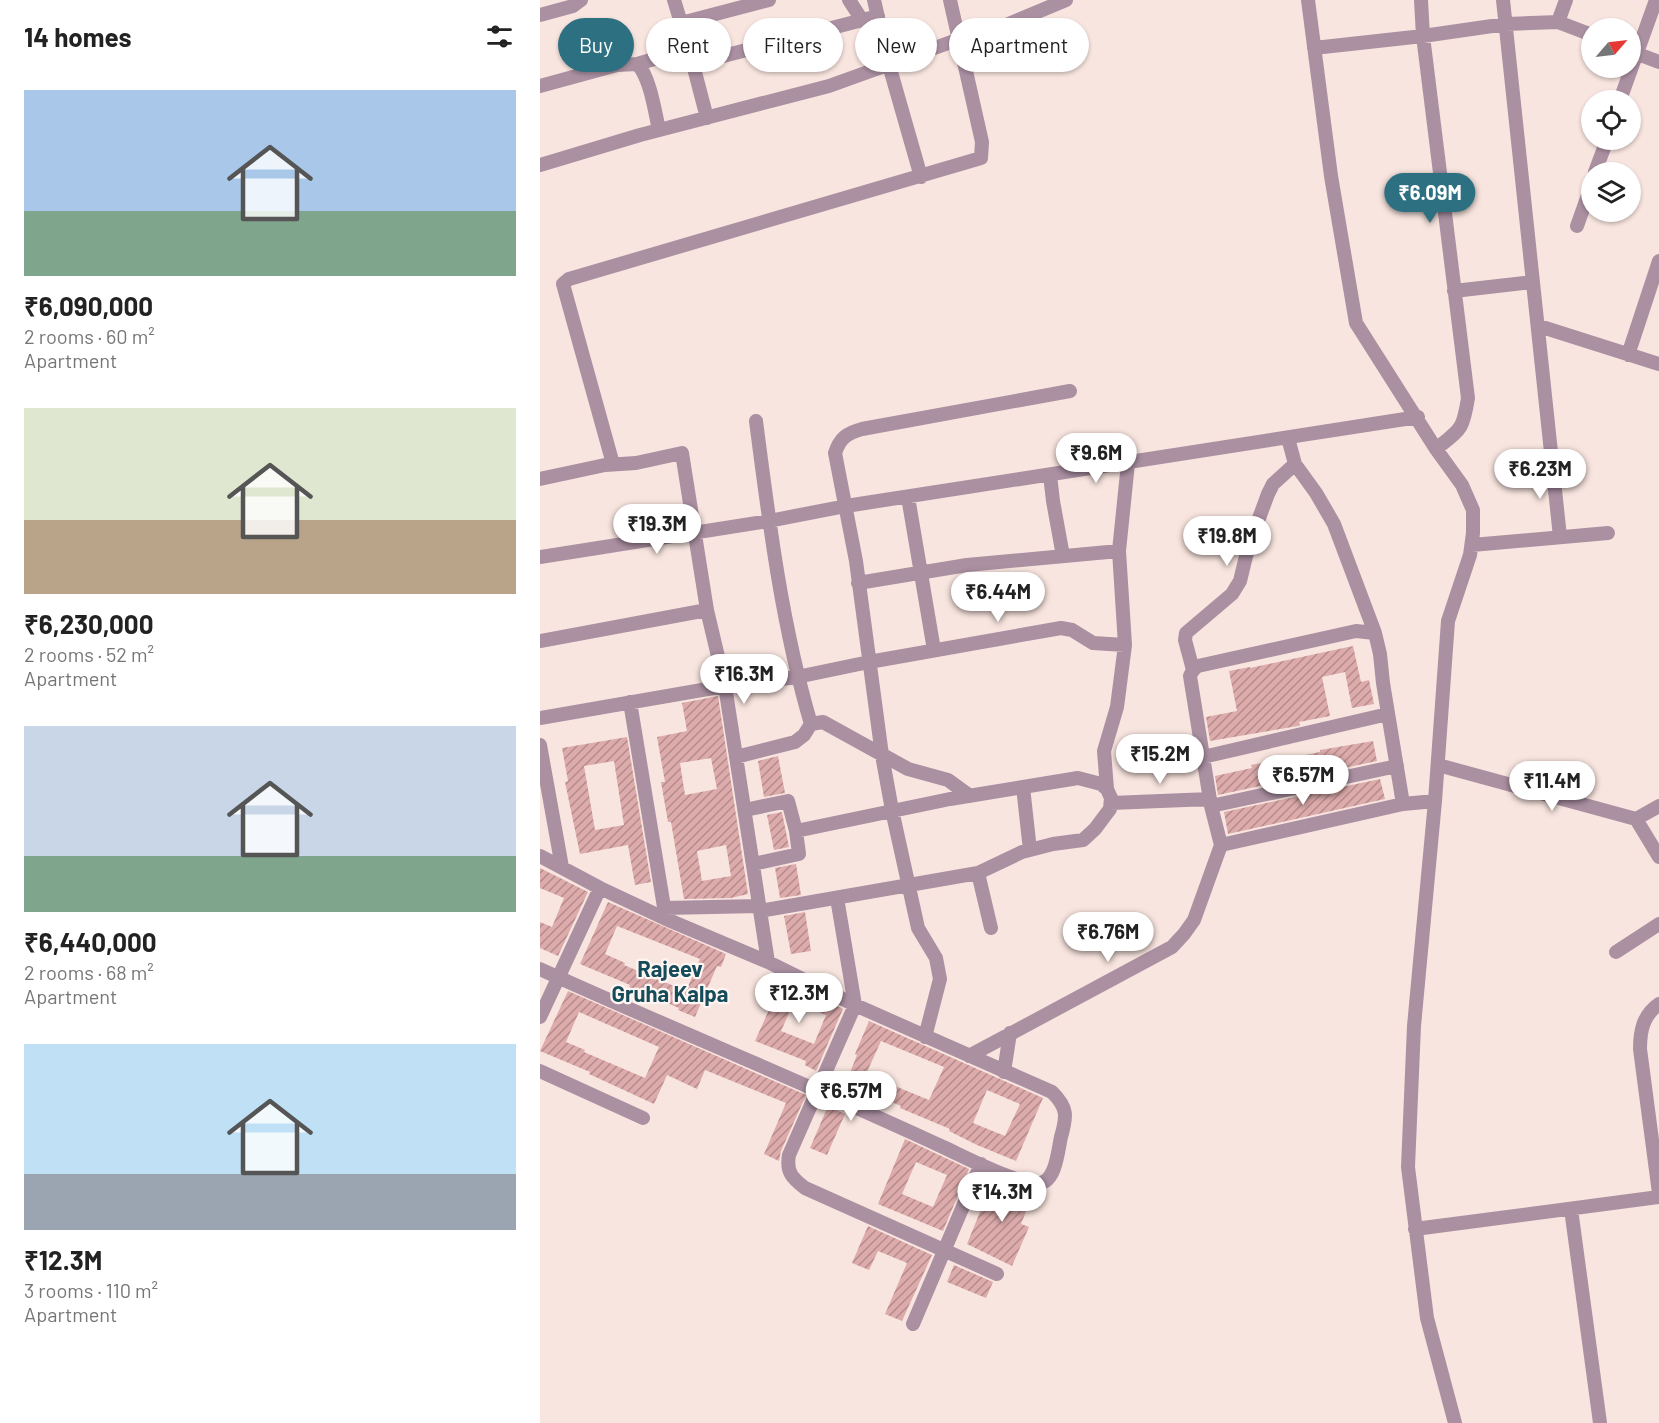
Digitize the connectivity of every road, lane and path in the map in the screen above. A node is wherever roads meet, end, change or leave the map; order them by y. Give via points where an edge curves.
1 (581, 0) edge
2 (674, 0) edge
3 (769, 0) edge
4 (849, 0) edge
5 (874, 0) edge
6 (950, 0) edge
7 (1066, 0) edge
8 (1308, 0) edge
9 (1421, 0) edge
10 (1503, 0) edge
11 (1566, 0) edge
12 (1656, 0) edge
13 (540, 15) edge
14 (878, 16) joint
15 (679, 18) edge
16 (700, 18) edge
17 (861, 18) edge
18 (870, 18) edge
19 (954, 18) edge
20 (1023, 18) edge
21 (855, 22) edge
22 (1558, 22) junction
23 (1506, 24) junction
24 (1581, 31) edge
25 (1641, 34) edge
26 (1423, 36) junction
27 (1314, 48) junction
28 (731, 54) edge
29 (1641, 55) edge
30 (646, 61) edge
31 (1659, 62) edge
32 (637, 64) junction
33 (694, 72) edge
34 (869, 72) edge
35 (891, 72) edge
36 (967, 72) edge
37 (540, 86) edge
38 (707, 118) junction
39 (659, 130) junction
40 (540, 165) edge
41 (921, 177) junction
42 (1581, 215) edge
43 (1577, 226) dead end
44 (1659, 261) edge
45 (1533, 282) junction
46 (1454, 291) junction
47 (1539, 326) junction
48 (1628, 355) junction
49 (1659, 364) edge
50 (1070, 391) dead end
51 (1418, 417) junction
52 (756, 421) dead end
53 (1288, 438) junction
54 (1436, 449) junction
55 (1128, 463) junction
56 (613, 464) junction
57 (1295, 464) junction
58 (1050, 475) junction
59 (540, 479) edge
60 (908, 497) junction
61 (846, 507) junction
62 (769, 521) junction
63 (694, 533) junction
64 (1608, 533) dead end
65 (1560, 537) junction
66 (1472, 545) junction
67 (1119, 551) junction
68 (1063, 556) junction
69 (540, 557) edge
70 (921, 573) junction
71 (858, 583) junction
72 (707, 610) junction
73 (1375, 633) junction
74 (540, 641) edge
75 (1125, 645) junction
76 (934, 650) junction
77 (869, 662) junction
78 (1193, 670) junction
79 (797, 677) junction
80 (725, 686) junction
81 (630, 702) junction
82 (1388, 714) junction
83 (540, 718) edge
84 (811, 724) junction
85 (540, 745) edge
86 (882, 755) junction
87 (736, 757) junction
88 (1203, 757) junction
89 (1438, 765) junction
90 (1397, 766) junction
91 (1023, 787) junction
92 (970, 796) junction
93 (1109, 796) junction
94 (1435, 801) junction
95 (1210, 802) junction
96 (1403, 804) junction
97 (1659, 806) edge
98 (744, 810) junction
99 (892, 810) junction
100 (1636, 819) junction
101 (795, 831) junction
102 (1221, 845) junction
103 (1030, 850) junction
104 (540, 856) edge
105 (1659, 857) edge
106 (753, 864) junction
107 (562, 867) junction
108 (978, 873) junction
109 (910, 885) junction
110 (600, 888) junction
111 (837, 898) junction
112 (760, 908) junction
113 (665, 914) junction
114 (1659, 924) edge
115 (991, 928) dead end
116 (1616, 952) dead end
117 (768, 962) junction
118 (540, 969) edge
119 (558, 977) junction
120 (1659, 1004) edge
121 (855, 1005) junction
122 (540, 1017) edge
123 (1010, 1033) junction
124 (926, 1036) junction
125 (969, 1056) junction
126 (540, 1071) edge
127 (1004, 1072) junction
128 (818, 1089) junction
129 (643, 1118) dead end
130 (981, 1164) junction
131 (1659, 1195) edge
132 (1571, 1209) junction
133 (1415, 1229) junction
134 (944, 1250) junction
135 (997, 1274) dead end
136 (913, 1324) dead end
137 (1455, 1423) edge
138 (1600, 1423) edge

1 - 13 street
2 - 15 street
3 - 16 street
4 - 17 street
5 - 14 street
6 - 19 street
7 - 20 street
8 - 27 street
9 - 26 street
10 - 23 street
11 - 22 street
12 - 25 street
14 - 18 street
21 - 28 street
22 - 23 street
22 - 24 street
23 - 26 street
23 - 45 street
26 - 27 street
26 - 46 street
27 - 51 street via 1356,323
29 - 31 street
30 - 32 street
32 - 37 street via 617,65
32 - 39 street via 646,79
33 - 38 street
34 - 38 street
35 - 41 street
36 - 41 street via 982,142 981,158
38 - 39 street
39 - 40 street
41 - 56 street via 562,284
42 - 43 street
44 - 48 street
45 - 46 street
45 - 47 street
46 - 54 street via 1468,398 1464,422
47 - 48 street
47 - 65 street
48 - 49 street
50 - 61 street via 847,433 835,453
51 - 53 street
51 - 54 street
52 - 62 street
53 - 55 street
53 - 57 street
54 - 66 street via 1462,485 1473,510
55 - 58 street
55 - 67 street
56 - 59 street
56 - 63 street via 682,453
57 - 73 street via 1334,524
57 - 78 street via 1268,494 1240,581 1232,594 1186,633
58 - 60 street
58 - 68 street
60 - 61 street
60 - 70 street
61 - 62 street
61 - 71 street
62 - 63 street
62 - 79 street
63 - 69 street
63 - 72 street
64 - 65 street
65 - 66 street
66 - 89 street via 1449,621
67 - 68 street
67 - 75 street
68 - 70 street
70 - 71 street
70 - 76 street
71 - 77 street
72 - 74 street
72 - 80 street
73 - 78 street via 1356,631
73 - 82 street
75 - 76 street via 1093,643 1061,628
75 - 93 street via 1117,707 1104,751
76 - 77 street
77 - 79 street
77 - 86 street
78 - 88 street via 1190,676
79 - 80 street
79 - 84 street
80 - 81 street
80 - 87 street
81 - 83 street
81 - 113 street
82 - 88 street
82 - 90 street
84 - 86 street via 823,722
84 - 87 street via 795,742
85 - 107 street
86 - 92 street via 908,769 948,780
86 - 99 street
87 - 98 street
88 - 95 street
89 - 94 street
89 - 100 street
90 - 95 street
90 - 96 street
91 - 92 street
91 - 93 street via 1078,778 1101,784
91 - 103 street
92 - 99 street
93 - 95 street
93 - 103 street via 1110,809 1083,840
94 - 96 street
94 - 133 street via 1414,1026 1408,1167
95 - 102 street
96 - 102 street
97 - 100 street
98 - 101 street via 788,801
98 - 106 street
99 - 101 street
99 - 109 street
100 - 105 street
101 - 106 street via 799,855
102 - 123 street via 1194,921 1172,947
103 - 108 street
104 - 107 street
106 - 112 street
107 - 110 street
108 - 109 street
108 - 115 street
109 - 111 street
109 - 124 street via 918,928 936,957 940,980
110 - 113 street
110 - 119 street
111 - 112 street
111 - 121 street
112 - 113 street
112 - 117 street
113 - 117 street
114 - 116 street
117 - 121 street
118 - 119 street
119 - 122 street
119 - 128 street
120 - 131 street via 1640,1031
121 - 124 street
121 - 128 street
123 - 125 street
123 - 127 street
124 - 125 street
125 - 127 street
126 - 129 street
127 - 130 street via 1052,1092 1063,1103 1066,1119 1051,1175 1043,1183 1030,1184
128 - 130 street
128 - 134 street via 789,1155 787,1168 792,1178 805,1188
130 - 134 street
131 - 132 street
132 - 133 street
132 - 138 street
133 - 137 street via 1428,1318
134 - 135 street
134 - 136 street

